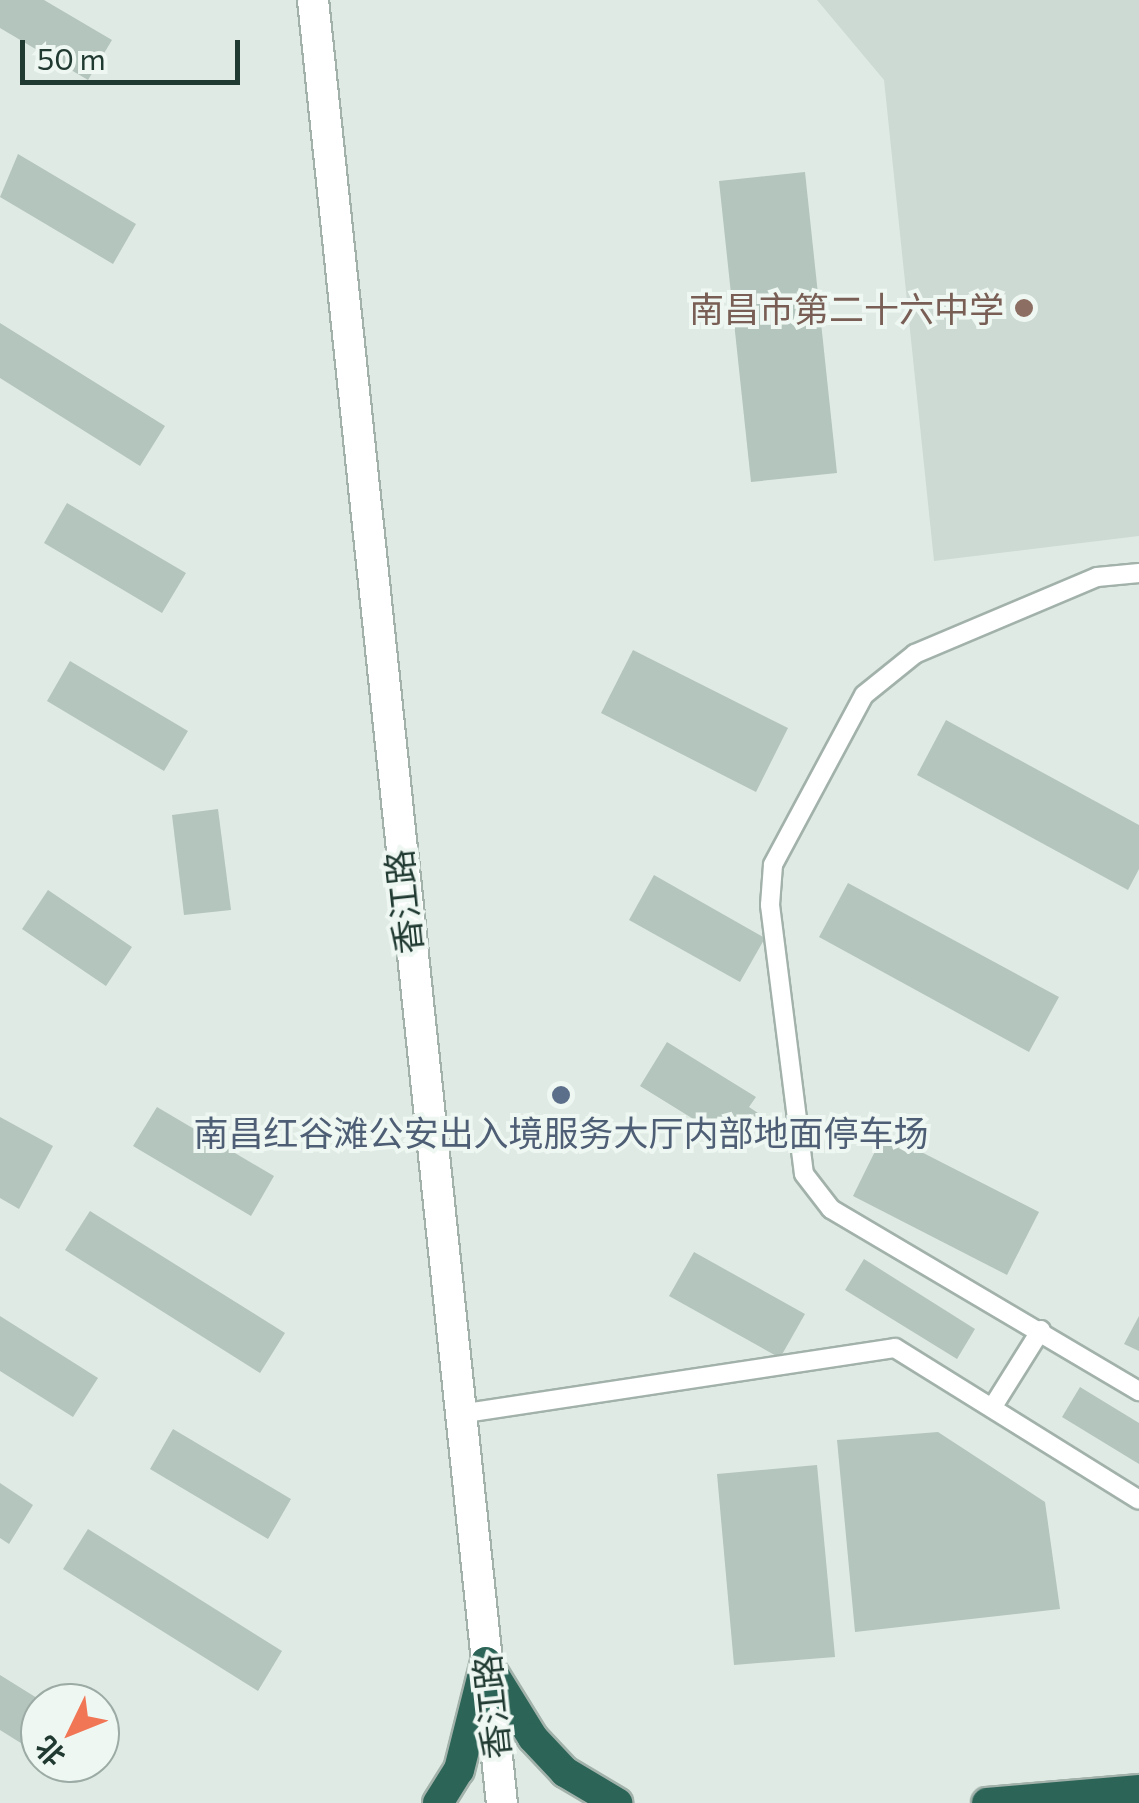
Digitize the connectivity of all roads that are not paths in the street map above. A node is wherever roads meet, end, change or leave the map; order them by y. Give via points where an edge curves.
1 (313, 0) edge
2 (1139, 573) edge
3 (1042, 1330) junction
4 (1139, 1391) edge
5 (992, 1408) junction
6 (459, 1414) junction
7 (1139, 1500) edge
8 (486, 1662) junction
9 (1139, 1790) edge
10 (438, 1803) edge
11 (502, 1803) edge
12 (617, 1803) edge
13 (986, 1803) edge

1 - 6 main road, 香江路
2 - 3 lane via 1096,577 915,654 864,695 773,865 770,906 804,1174 831,1209
3 - 4 lane
3 - 5 lane
5 - 6 lane via 895,1348
5 - 7 lane
6 - 8 main road, 香江路
8 - 10 highway via 459,1770
8 - 11 main road, 香江路
8 - 12 highway via 507,1703 554,1761
9 - 13 highway

